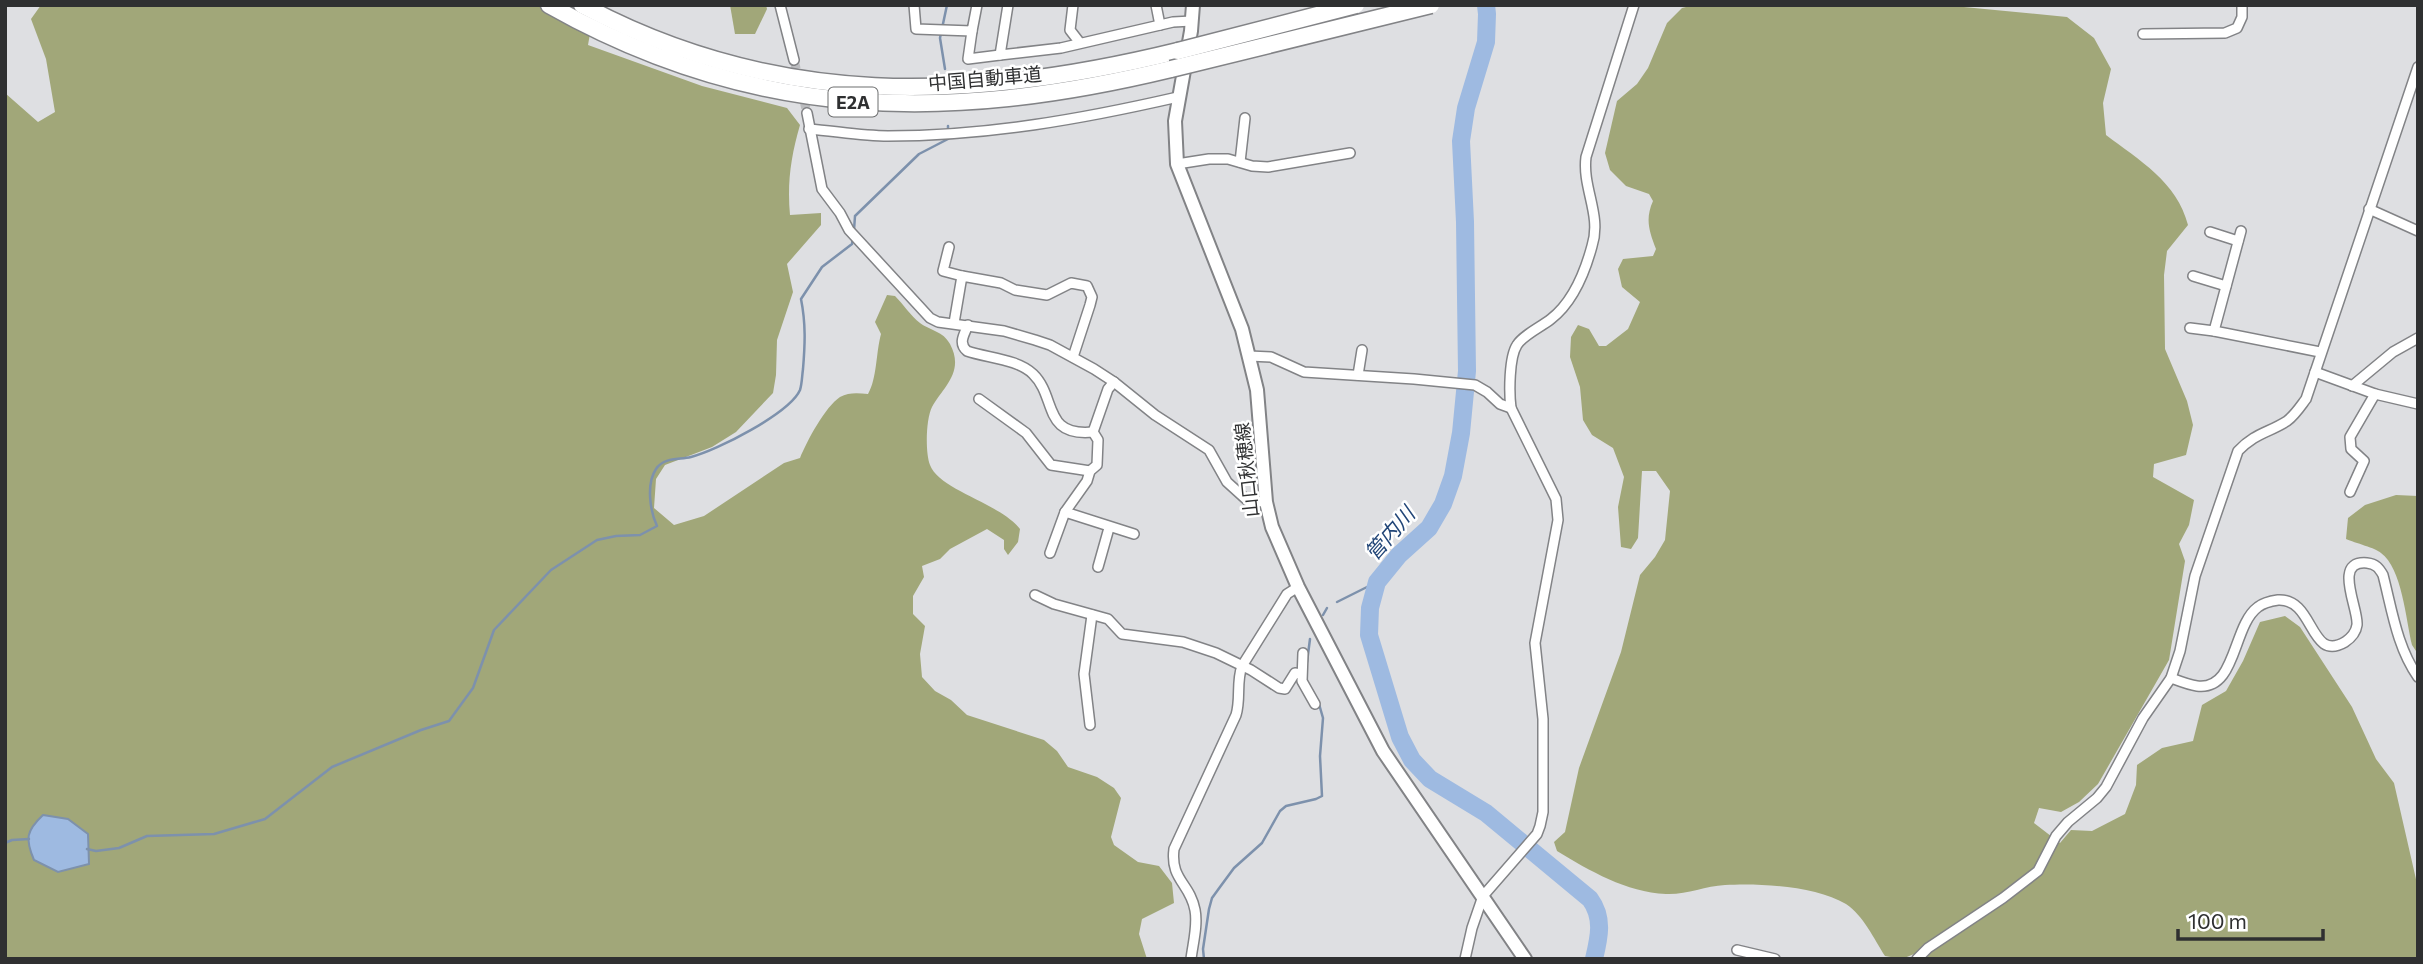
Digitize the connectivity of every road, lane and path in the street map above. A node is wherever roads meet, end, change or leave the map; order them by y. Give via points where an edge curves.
1 (549, 5) edge
2 (582, 5) edge
3 (780, 5) edge
4 (914, 5) edge
5 (977, 5) edge
6 (1008, 5) edge
7 (1073, 5) edge
8 (1156, 5) edge
9 (1193, 5) edge
10 (1356, 5) edge
11 (1431, 5) edge
12 (1634, 5) edge
13 (2242, 5) edge
14 (1192, 21) junction
15 (1160, 25) junction
16 (972, 31) junction
17 (2143, 34) dead end
18 (1080, 43) junction
19 (1000, 55) junction
20 (794, 60) tunnel mouth
21 (2418, 67) edge
22 (2413, 95) edge
23 (1178, 97) junction
24 (807, 113) tunnel mouth
25 (1245, 118) dead end
26 (808, 129) junction
27 (1350, 153) dead end
28 (1240, 162) junction
29 (1177, 164) junction
30 (2370, 209) junction
31 (2418, 230) edge
32 (2210, 232) dead end
33 (949, 247) dead end
34 (962, 276) junction
35 (2193, 276) dead end
36 (2226, 285) junction
37 (954, 323) junction
38 (968, 325) junction
39 (2190, 328) dead end
40 (2214, 331) junction
41 (2418, 338) edge
42 (1362, 350) dead end
43 (2320, 352) junction
44 (1249, 356) junction
45 (1073, 357) junction
46 (2315, 372) junction
47 (1358, 375) junction
48 (1114, 382) junction
49 (2352, 386) junction
50 (2375, 394) junction
51 (979, 399) dead end
52 (2418, 404) edge
53 (1511, 408) junction
54 (1093, 432) junction
55 (1090, 471) junction
56 (2350, 492) dead end
57 (1266, 502) junction
58 (1065, 512) junction
59 (1109, 528) junction
60 (1134, 534) dead end
61 (1050, 553) dead end
62 (1098, 567) dead end
63 (1297, 587) junction
64 (1035, 595) dead end
65 (1092, 615) junction
66 (1303, 653) dead end
67 (1242, 666) junction
68 (1301, 674) junction
69 (2418, 677) edge
70 (2171, 678) junction
71 (1315, 705) dead end
72 (1090, 725) dead end
73 (1483, 896) junction
74 (1737, 950) dead end
75 (1191, 959) edge
76 (1465, 959) edge
77 (1525, 959) edge
78 (1775, 959) edge
79 (1917, 959) edge

1 - 11 highway, 中国自動車道 / E2A, bridge via 630,46 723,79 774,91 895,105 974,102 1083,88
2 - 10 highway, 中国自動車道 / E2A, bridge via 635,30 777,75 846,86 917,89 1084,72
3 - 20 street
4 - 16 street via 916,29
5 - 16 street
6 - 19 street
7 - 18 street via 1070,30
8 - 15 street
9 - 14 main road, 山口秋穂線
12 - 53 street via 1586,157 1586,183 1596,217 1592,246 1563,307 1516,345
13 - 17 street via 2237,28 2225,33
14 - 15 street
14 - 23 main road, 山口秋穂線
15 - 18 street
16 - 19 street via 968,59
18 - 19 street
21 - 22 street
22 - 30 street
23 - 26 street via 1026,127 961,133 886,136
23 - 29 main road, 山口秋穂線
24 - 26 street
25 - 28 street
26 - 37 street via 822,189 849,230 930,318
27 - 28 street via 1268,167
28 - 29 street via 1209,159
29 - 44 main road, 山口秋穂線
30 - 31 street
30 - 43 street
32 - 36 street via 2239,236
33 - 34 street via 943,271
34 - 37 street
34 - 45 street via 1046,295 1071,284 1087,286 1090,305
35 - 36 street
36 - 40 street
37 - 38 street
38 - 45 street via 1035,340
38 - 54 street via 962,347 1022,366 1034,374 1060,424 1081,433
39 - 40 street
40 - 43 street
41 - 49 street
42 - 47 street
43 - 46 street
44 - 47 street via 1271,357 1304,372
44 - 57 main road, 山口秋穂線 via 1257,390
45 - 48 street
46 - 49 street
46 - 70 street via 2297,412 2249,439 2238,451 2195,576
47 - 53 street via 1475,386
48 - 54 street
48 - 57 street via 1154,415 1209,450 1236,492 1248,501
49 - 50 street
50 - 52 street
50 - 56 street via 2350,437 2351,449 2364,461
51 - 55 street via 1026,433 1051,464
53 - 73 street via 1556,499 1558,520 1535,643 1543,719 1543,812 1537,834
54 - 55 street via 1098,440 1097,465
55 - 58 street
57 - 63 main road, 山口秋穂線
58 - 59 street
58 - 61 street
59 - 60 street
59 - 62 street
63 - 67 street via 1287,594
63 - 73 main road, 山口秋穂線 via 1383,751
64 - 65 street
65 - 67 street via 1108,620 1122,634 1183,642
65 - 72 street via 1084,674
66 - 68 street
67 - 68 street via 1286,689 1295,673
67 - 75 street via 1236,715 1174,849 1174,871 1195,911
68 - 71 street
69 - 70 street via 2401,646 2379,567 2359,563 2349,576 2356,628 2344,642 2323,645 2296,604 2270,601 2257,607 2247,620 2224,674 2214,684 2197,687
70 - 79 street via 2143,718 2106,787 2056,836 2038,871
73 - 76 street
73 - 77 main road, 山口秋穂線
74 - 78 street

